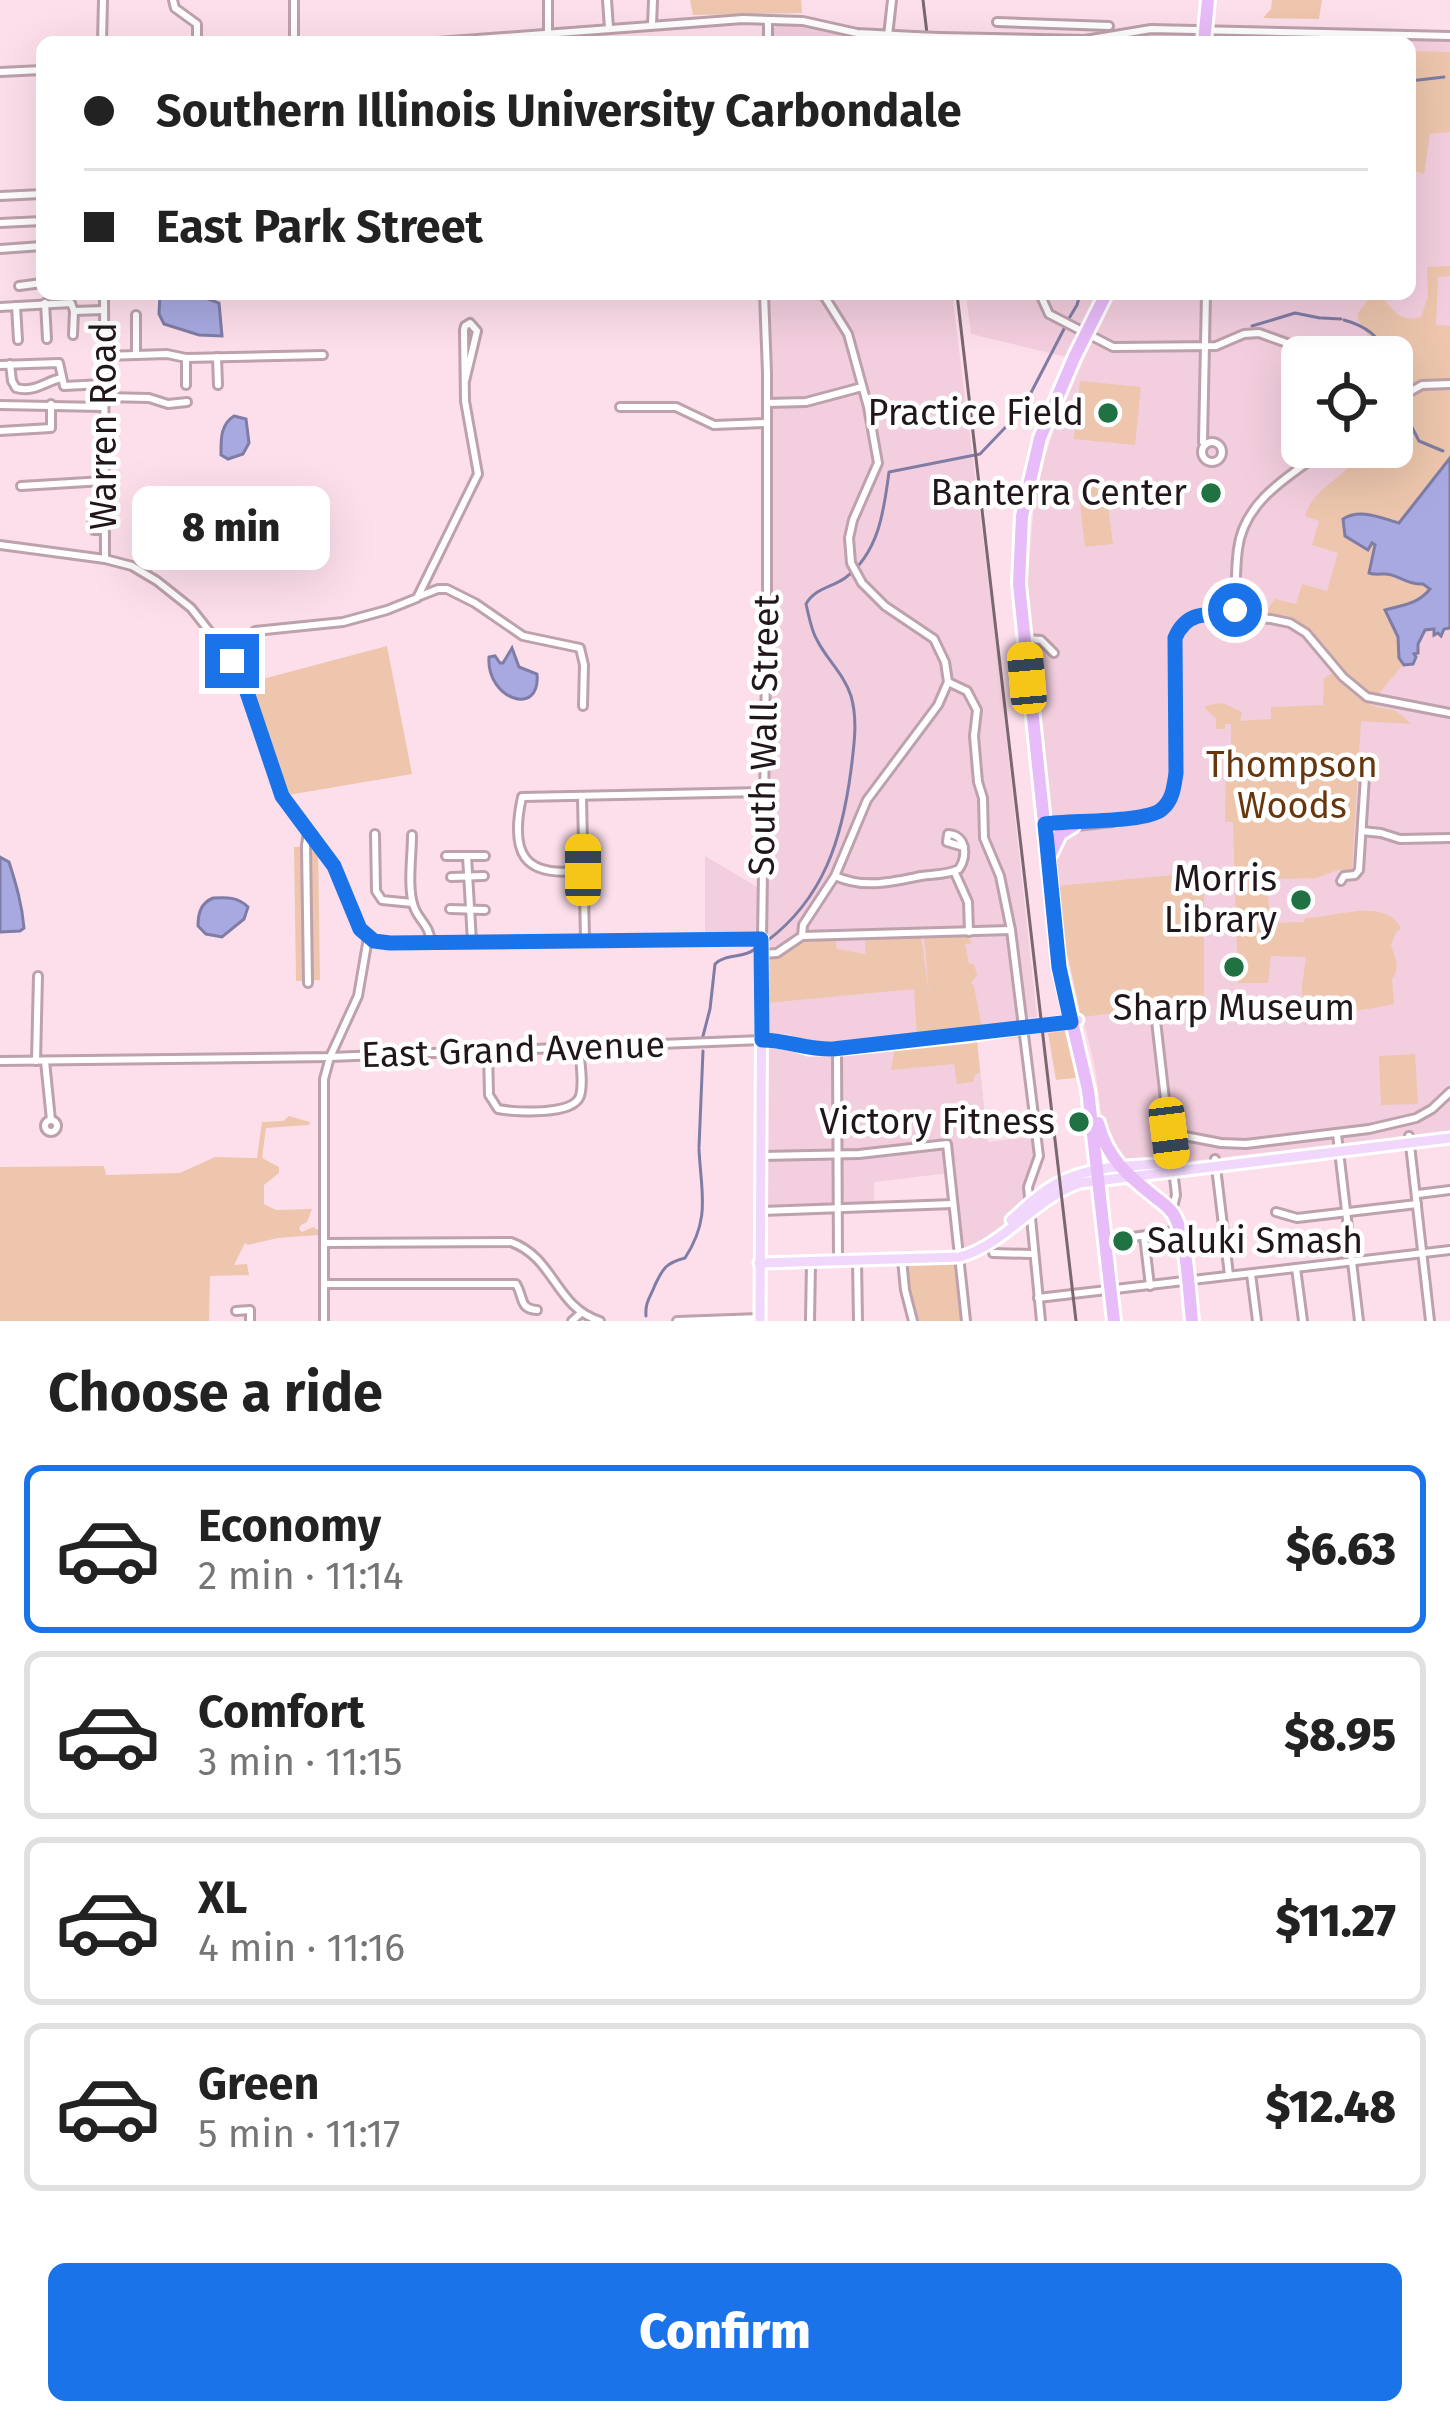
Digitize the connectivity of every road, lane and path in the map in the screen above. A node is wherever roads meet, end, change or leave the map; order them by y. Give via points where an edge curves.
1 (104, 0) edge
2 (173, 0) edge
3 (294, 0) edge
4 (548, 0) edge
5 (607, 0) edge
6 (653, 0) edge
7 (892, 0) edge
8 (1208, 0) edge
9 (768, 20) junction
10 (998, 22) dead end
11 (652, 25) junction
12 (1082, 26) junction
13 (1108, 26) dead end
14 (609, 28) junction
15 (548, 32) junction
16 (102, 36) edge
17 (196, 36) edge
18 (294, 36) edge
19 (504, 36) edge
20 (768, 36) edge
21 (888, 36) junction
22 (915, 36) edge
23 (1083, 36) edge
24 (1112, 36) edge
25 (1204, 36) edge
26 (1450, 36) edge
27 (1416, 37) edge
28 (36, 70) edge
29 (0, 72) edge
30 (36, 194) edge
31 (0, 196) edge
32 (36, 221) edge
33 (0, 223) edge
34 (36, 246) edge
35 (0, 249) edge
36 (36, 284) edge
37 (19, 286) dead end
38 (104, 300) edge
39 (764, 300) edge
40 (827, 300) edge
41 (1042, 300) edge
42 (1103, 300) edge
43 (1206, 300) edge
44 (45, 303) junction
45 (16, 305) junction
46 (0, 307) edge
47 (104, 310) junction
48 (74, 311) junction
49 (136, 315) dead end
50 (73, 335) dead end
51 (1087, 336) junction
52 (46, 339) dead end
53 (18, 340) dead end
54 (1281, 341) edge
55 (1206, 346) junction
56 (136, 355) junction
57 (323, 355) dead end
58 (104, 356) junction
59 (217, 357) junction
60 (186, 358) junction
61 (0, 364) edge
62 (10, 364) junction
63 (63, 378) junction
64 (465, 381) junction
65 (104, 384) junction
66 (1450, 384) edge
67 (186, 385) dead end
68 (218, 385) dead end
69 (862, 387) junction
70 (1413, 390) edge
71 (103, 402) junction
72 (187, 402) dead end
73 (767, 403) junction
74 (51, 404) junction
75 (0, 405) edge
76 (620, 407) dead end
77 (767, 423) junction
78 (0, 431) edge
79 (1205, 446) dead end
80 (1301, 468) edge
81 (104, 482) junction
82 (20, 486) dead end
83 (0, 545) edge
84 (105, 559) junction
85 (417, 598) junction
86 (1235, 616) junction
87 (1023, 639) junction
88 (1054, 653) dead end
89 (232, 661) junction
90 (970, 680) dead end
91 (948, 682) junction
92 (967, 691) junction
93 (583, 706) dead end
94 (1450, 713) edge
95 (1365, 776) dead end
96 (763, 792) junction
97 (582, 797) junction
98 (1122, 819) junction
99 (1045, 826) junction
100 (1073, 826) junction
101 (1362, 831) junction
102 (308, 833) junction
103 (375, 834) dead end
104 (412, 835) dead end
105 (1450, 838) edge
106 (964, 847) dead end
107 (446, 856) dead end
108 (466, 856) junction
109 (485, 856) dead end
110 (1049, 866) junction
111 (583, 870) junction
112 (955, 872) junction
113 (484, 876) dead end
114 (835, 876) junction
115 (451, 877) dead end
116 (468, 877) junction
117 (1342, 881) dead end
118 (412, 903) junction
119 (450, 910) dead end
120 (468, 910) junction
121 (485, 910) dead end
122 (1011, 930) junction
123 (969, 932) junction
124 (802, 936) junction
125 (368, 938) junction
126 (761, 939) junction
127 (585, 940) junction
128 (472, 942) junction
129 (431, 943) junction
130 (761, 954) junction
131 (38, 976) dead end
132 (308, 983) dead end
133 (1155, 1012) dead end
134 (1074, 1021) junction
135 (1023, 1028) junction
136 (762, 1040) junction
137 (579, 1047) junction
138 (837, 1049) junction
139 (488, 1051) junction
140 (330, 1057) junction
141 (0, 1061) edge
142 (41, 1061) junction
143 (1450, 1091) edge
144 (51, 1120) dead end
145 (1169, 1133) junction
146 (1337, 1133) junction
147 (1450, 1135) edge
148 (1409, 1139) junction
149 (1339, 1148) junction
150 (838, 1155) junction
151 (760, 1156) junction
152 (1215, 1162) junction
153 (1173, 1167) junction
154 (1123, 1172) junction
155 (1097, 1175) junction
156 (1028, 1187) junction
157 (1450, 1190) edge
158 (1416, 1194) junction
159 (1041, 1195) junction
160 (953, 1204) junction
161 (1417, 1204) junction
162 (837, 1209) junction
163 (1029, 1209) junction
164 (759, 1211) junction
165 (1172, 1211) junction
166 (1276, 1211) dead end
167 (1346, 1214) junction
168 (1019, 1221) junction
169 (1031, 1227) junction
170 (1180, 1231) junction
171 (1144, 1236) junction
172 (1105, 1241) junction
173 (324, 1243) junction
174 (1450, 1250) edge
175 (993, 1253) dead end
176 (1423, 1253) junction
177 (960, 1254) junction
178 (1033, 1254) junction
179 (902, 1259) junction
180 (857, 1261) junction
181 (811, 1262) junction
182 (838, 1262) junction
183 (1352, 1262) junction
184 (760, 1263) junction
185 (1296, 1268) junction
186 (1251, 1274) junction
187 (1229, 1276) junction
188 (1187, 1282) junction
189 (324, 1284) junction
190 (1150, 1286) junction
191 (1111, 1291) junction
192 (1038, 1298) junction
193 (537, 1310) dead end
194 (236, 1311) dead end
195 (581, 1313) junction
196 (760, 1320) edge
197 (250, 1321) edge
198 (324, 1321) edge
199 (572, 1321) edge
200 (600, 1321) edge
201 (677, 1321) edge
202 (811, 1321) edge
203 (858, 1321) edge
204 (913, 1321) edge
205 (966, 1321) edge
206 (1041, 1321) edge
207 (1114, 1321) edge
208 (1192, 1321) edge
209 (1257, 1321) edge
210 (1303, 1321) edge
211 (1359, 1321) edge
212 (1430, 1321) edge

1 - 16 street
2 - 17 street
3 - 18 street
4 - 15 street
5 - 14 street
6 - 11 street
7 - 21 street
8 - 25 highway
9 - 11 street
9 - 20 street
9 - 21 street
10 - 12 street
11 - 14 street
12 - 13 street
12 - 23 street
14 - 15 street
15 - 19 street
21 - 22 street, bridge
24 - 25 street via 1151,29
26 - 27 street
28 - 29 street
30 - 31 street
32 - 33 street
34 - 35 street
36 - 37 street
38 - 47 street, Warren Road
39 - 73 street, South Wall Street
40 - 69 street via 848,334
41 - 51 street
42 - 51 highway
43 - 55 street
44 - 45 street
44 - 48 street via 71,303
44 - 52 street
45 - 46 street
45 - 53 street
47 - 48 street
47 - 58 street, Warren Road
48 - 50 street
49 - 56 street
51 - 55 street via 1113,347
51 - 87 highway via 1051,407 1030,474 1019,570
54 - 55 street via 1244,334
55 - 79 street
56 - 58 street
56 - 60 street
57 - 59 street
58 - 65 street, Warren Road
59 - 60 street
59 - 68 street
60 - 67 street
61 - 62 street
62 - 63 street via 59,362
62 - 63 street via 20,390
63 - 65 street via 64,386
64 - 64 street via 477,336 470,323 464,330
64 - 85 street via 477,479
65 - 71 street, Warren Road
66 - 70 street
69 - 73 street
69 - 91 street via 878,464 853,520 854,569 885,605 934,639
71 - 72 street
71 - 74 street
71 - 81 street, Warren Road
73 - 77 street, South Wall Street
74 - 75 street
74 - 78 street via 51,428
76 - 77 street via 676,406 713,424
77 - 96 street, South Wall Street
80 - 86 street via 1267,493 1243,530
81 - 82 street
81 - 84 street, Warren Road
83 - 84 street
84 - 89 street via 158,581
85 - 89 street via 343,622 255,631
85 - 93 street via 447,589 523,636 580,648
86 - 94 street via 1297,627 1367,697
86 - 98 street via 1192,616 1178,631 1172,794 1160,812
87 - 88 street
87 - 99 highway
89 - 102 street via 282,796
90 - 92 street
91 - 92 street
91 - 114 street via 867,800
92 - 122 street via 977,710 984,838
95 - 101 street
96 - 97 street
96 - 126 street, South Wall Street
97 - 111 street
97 - 111 street via 520,799 519,838 526,860 548,872
98 - 99 street
98 - 100 street
99 - 100 street
99 - 110 highway
100 - 110 highway via 1053,844
101 - 105 street
101 - 117 street via 1358,873
102 - 125 street via 334,866
102 - 132 street
103 - 118 street via 376,890 382,900
104 - 118 street
106 - 112 street
107 - 108 street
108 - 109 street
108 - 116 street
110 - 134 highway via 1059,967
111 - 127 street
112 - 114 street via 879,884
112 - 123 street
113 - 116 street
114 - 124 street
115 - 116 street
116 - 120 street
118 - 129 street
119 - 120 street
120 - 121 street
120 - 128 street
122 - 123 street
122 - 135 street
123 - 124 street
124 - 130 street
125 - 129 street
125 - 140 street via 358,996
126 - 127 street
126 - 130 main road, South Wall Street
127 - 128 street
128 - 129 street
130 - 136 main road, South Wall Street
131 - 142 street
133 - 145 street
134 - 135 main road, East Grand Avenue
134 - 154 highway via 1103,1141
134 - 155 highway
135 - 138 main road, East Grand Avenue
135 - 156 street via 1040,1156
136 - 137 street, East Grand Avenue
136 - 138 main road, East Grand Avenue
136 - 151 main road, South Wall Street
137 - 139 street, East Grand Avenue
137 - 139 street via 580,1094 563,1109 496,1108
138 - 150 street
139 - 140 street, East Grand Avenue
140 - 142 street, East Grand Avenue
140 - 173 street
141 - 142 street, East Grand Avenue
142 - 144 street
143 - 146 street via 1403,1122
145 - 146 street via 1246,1144
145 - 153 street
146 - 149 street
147 - 148 main road
148 - 149 main road
148 - 158 street
149 - 152 main road
149 - 167 street
150 - 151 street
150 - 160 street via 946,1144
150 - 162 street
151 - 164 main road, South Wall Street
152 - 153 main road
152 - 187 street
153 - 154 main road
153 - 165 street
154 - 155 main road
154 - 165 highway
155 - 159 main road via 1072,1176
155 - 163 main road
155 - 172 highway
156 - 159 main road
156 - 163 street
157 - 158 street
158 - 161 street
159 - 163 main road
160 - 162 street
160 - 177 street
161 - 167 street
161 - 176 street
162 - 164 street
162 - 182 street
163 - 168 main road
163 - 169 street
163 - 177 main road
164 - 184 main road, South Wall Street
165 - 170 highway
166 - 167 street via 1297,1218
167 - 183 street
168 - 169 main road
168 - 177 main road
169 - 178 street
170 - 171 street
170 - 188 highway
171 - 172 street
171 - 190 street
172 - 191 highway
173 - 189 street
173 - 195 street via 511,1242 536,1256
174 - 176 street
175 - 178 street
176 - 183 street
176 - 212 street
177 - 179 main road
177 - 205 street
178 - 192 street
179 - 180 main road
179 - 204 street
180 - 182 main road
180 - 203 street
181 - 182 main road
181 - 184 main road
181 - 202 street
183 - 185 street
183 - 211 street
184 - 196 main road, South Wall Street
185 - 186 street
185 - 210 street
186 - 187 street
186 - 209 street
187 - 188 street
188 - 190 street
188 - 208 highway
189 - 193 street via 516,1284 523,1306
189 - 198 street
190 - 191 street
191 - 192 street
191 - 207 highway
192 - 206 street
194 - 197 street via 250,1310
195 - 199 street
195 - 200 street
196 - 201 street

